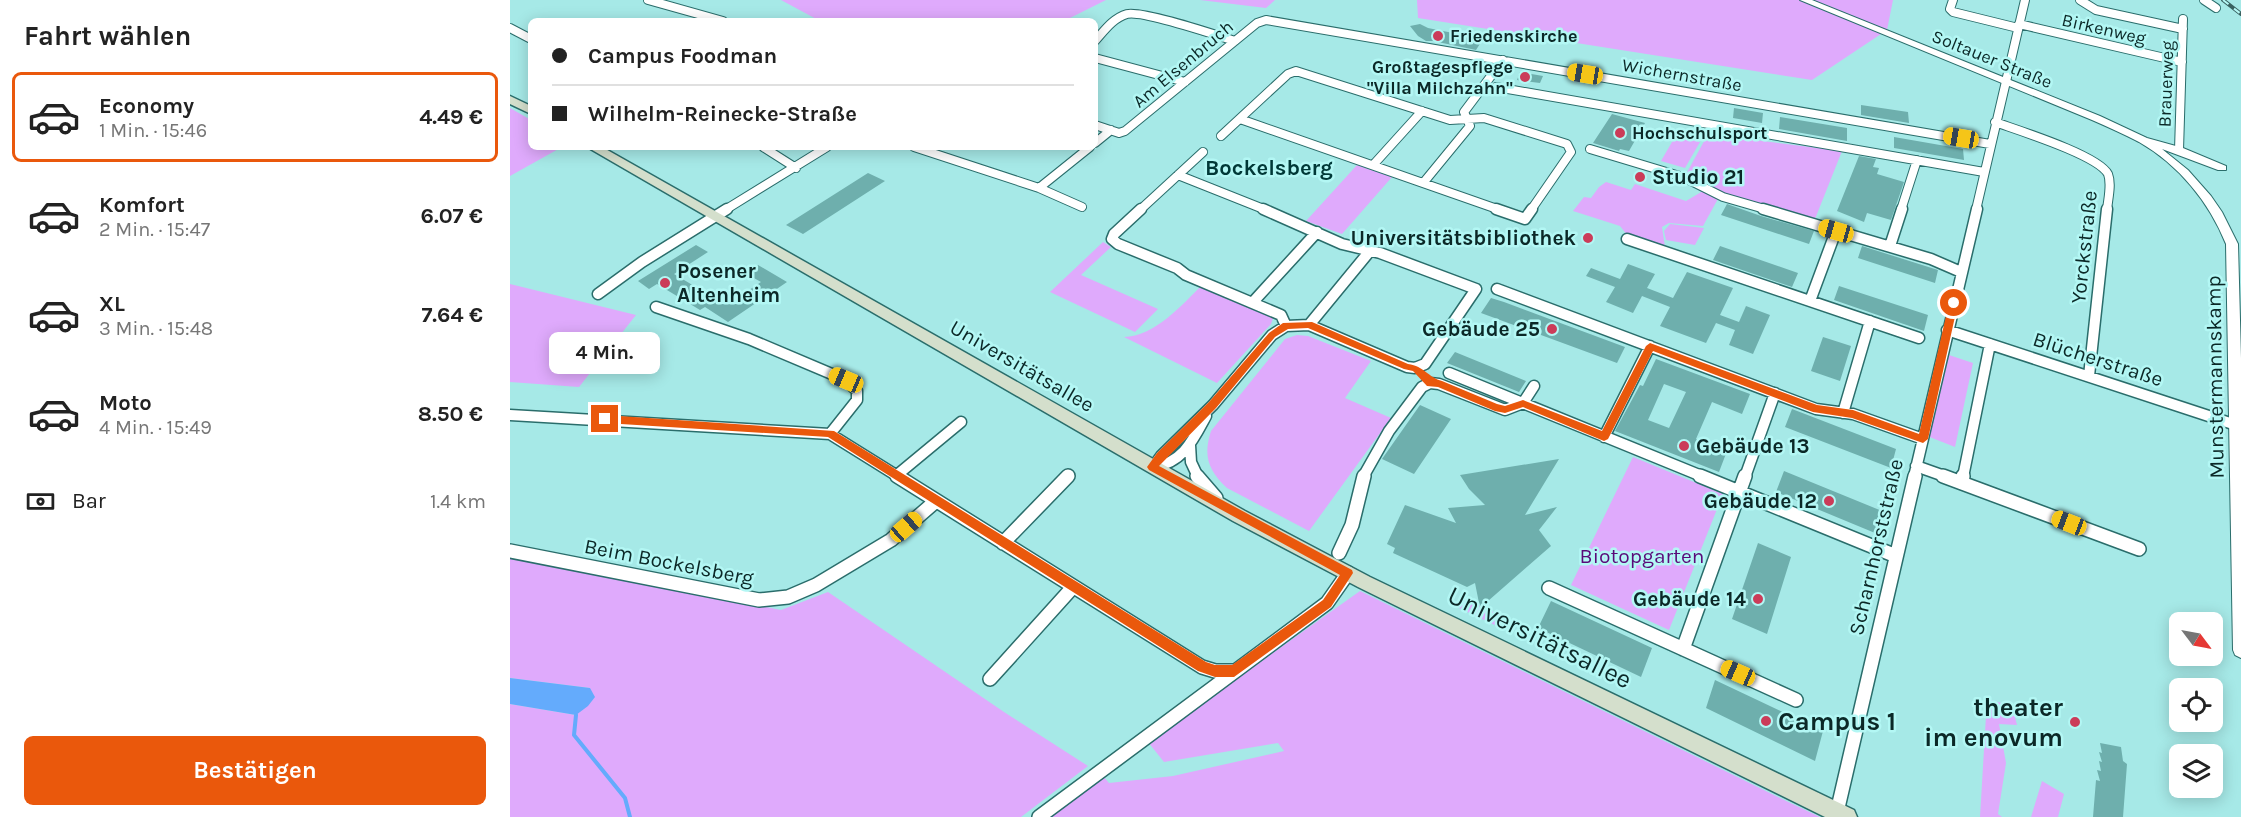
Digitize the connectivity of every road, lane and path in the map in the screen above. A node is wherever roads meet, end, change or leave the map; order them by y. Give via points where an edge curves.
1 (648, 0) edge
2 (673, 0) edge
3 (1804, 0) edge
4 (1953, 0) edge
5 (2025, 0) edge
6 (2080, 0) edge
7 (2204, 0) edge
8 (665, 5) junction
9 (2216, 8) dead end
10 (708, 16) junction
11 (704, 18) edge
12 (714, 18) edge
13 (2183, 19) dead end
14 (1261, 21) joint
15 (2018, 26) junction
16 (510, 28) edge
17 (2183, 29) junction
18 (528, 37) edge
19 (1098, 38) edge
20 (1235, 40) junction
21 (1098, 58) edge
22 (1503, 60) junction
23 (2182, 62) junction
24 (1185, 82) junction
25 (2005, 82) junction
26 (1496, 87) dead end
27 (510, 99) edge
28 (528, 109) edge
29 (1422, 111) junction
30 (1240, 119) junction
31 (1467, 119) junction
32 (1995, 122) junction
33 (1098, 126) edge
34 (1111, 130) junction
35 (1221, 136) dead end
36 (2142, 140) junction
37 (1098, 141) edge
38 (1990, 144) junction
39 (1590, 149) dead end
40 (2174, 149) junction
41 (598, 150) edge
42 (768, 150) edge
43 (823, 150) edge
44 (923, 150) edge
45 (1086, 150) edge
46 (2157, 150) junction
47 (1203, 152) dead end
48 (1917, 160) junction
49 (2204, 161) junction
50 (1374, 164) junction
51 (796, 168) junction
52 (2222, 168) dead end
53 (2183, 171) junction
54 (1984, 172) junction
55 (1178, 175) junction
56 (1425, 182) junction
57 (1039, 188) junction
58 (1082, 207) dead end
59 (717, 216) junction
60 (1836, 231) junction
61 (1317, 232) junction
62 (1628, 239) dead end
63 (1890, 246) junction
64 (1369, 252) junction
65 (1961, 272) junction
66 (1497, 289) dead end
67 (598, 294) dead end
68 (1810, 301) junction
69 (1253, 302) junction
70 (656, 307) dead end
71 (1870, 321) junction
72 (1309, 325) junction
73 (1286, 326) junction
74 (1947, 330) junction
75 (1919, 338) dead end
76 (1990, 344) junction
77 (1650, 346) junction
78 (1415, 368) junction
79 (1449, 373) dead end
80 (2089, 376) junction
81 (1430, 383) junction
82 (1534, 386) dead end
83 (1775, 393) junction
84 (1523, 403) junction
85 (1212, 405) junction
86 (1843, 413) junction
87 (510, 415) edge
88 (961, 422) dead end
89 (2236, 425) junction
90 (830, 434) junction
91 (1604, 437) junction
92 (1923, 439) junction
93 (1191, 443) junction
94 (1916, 465) junction
95 (1153, 467) junction
96 (897, 476) junction
97 (1068, 476) dead end
98 (1962, 483) junction
99 (1739, 492) junction
100 (936, 501) junction
101 (1221, 506) junction
102 (1003, 543) junction
103 (2139, 549) dead end
104 (510, 551) edge
105 (1339, 553) dead end
106 (1896, 556) junction
107 (1348, 573) junction
108 (1073, 587) junction
109 (1549, 588) dead end
110 (1683, 649) junction
111 (2241, 650) edge
112 (1234, 671) junction
113 (990, 679) dead end
114 (1796, 700) dead end
115 (1842, 815) edge
116 (1038, 817) edge

1 - 8 street
2 - 8 street
3 - 25 street, Soltauer Straße
4 - 15 street, Birkenweg via 1953,12
5 - 15 street, Scharnhorststraße
6 - 17 street via 2096,10
7 - 9 street
8 - 10 street
10 - 11 street
10 - 12 street
13 - 17 street, Brauerweg
14 - 20 street, Am Elsenbruch
14 - 22 street, Wichernstraße
15 - 23 street, Birkenweg
15 - 25 street, Scharnhorststraße
16 - 18 street
17 - 23 street, Brauerweg
19 - 20 street via 1115,20 1132,13
20 - 24 street, Am Elsenbruch
21 - 24 street
22 - 31 street via 1464,112
22 - 38 street, Wichernstraße
23 - 40 street, Brauerweg
24 - 34 street, Am Elsenbruch via 1125,131
25 - 32 street, Scharnhorststraße
25 - 36 street, Soltauer Straße
26 - 48 street
27 - 28 main road
29 - 30 street via 1296,71
29 - 31 street via 1450,120
29 - 50 street
30 - 35 street
30 - 50 street
31 - 56 street via 1470,126
31 - 56 street via 1484,118 1559,141 1567,144 1571,152 1525,219
32 - 38 street, Scharnhorststraße
32 - 80 street, Yorckstraße via 2089,159 2108,173
33 - 34 street
34 - 37 street
36 - 40 street, Soltauer Straße
36 - 46 street, Munstermannskamp
38 - 54 street, Scharnhorststraße
39 - 60 street via 1683,177 1723,197
40 - 46 street
40 - 49 street, Soltauer Straße
41 - 59 main road, Universitätsallee
42 - 51 street
43 - 51 street
44 - 57 street
45 - 57 street
46 - 49 street, Soltauer Straße
46 - 53 street, Munstermannskamp
47 - 55 street
48 - 54 street
48 - 63 street
49 - 52 street, Soltauer Straße
49 - 53 street via 2189,162
50 - 56 street
51 - 59 street
53 - 89 street, Munstermannskamp via 2217,211 2232,244
54 - 65 street, Scharnhorststraße
55 - 61 street
55 - 69 street via 1112,239
57 - 58 street
59 - 67 street
59 - 95 main road, Universitätsallee
60 - 63 street
60 - 68 street
61 - 64 street
61 - 69 street
62 - 68 street
63 - 65 street
64 - 72 street
64 - 78 street via 1476,289 1425,364
65 - 74 street, Scharnhorststraße
66 - 77 street
68 - 71 street
69 - 73 street via 1281,315
70 - 90 street via 749,339 857,388 859,395
71 - 75 street
71 - 86 street
72 - 73 street
72 - 78 street
73 - 85 street via 1272,335
74 - 76 street, Blücherstraße
74 - 92 street, Scharnhorststraße
76 - 80 street, Blücherstraße
76 - 98 street
77 - 83 street
77 - 91 street
78 - 81 street
79 - 84 street
80 - 89 street, Blücherstraße
81 - 84 street via 1495,408 1505,410
81 - 105 street via 1417,393 1372,459 1363,477 1355,522
82 - 84 street
83 - 86 street via 1816,409
83 - 99 street
84 - 91 street
85 - 93 street
85 - 95 street
86 - 92 street
87 - 90 street
88 - 96 street
89 - 111 street, Munstermannskamp
90 - 96 street
91 - 99 street
92 - 94 street, Scharnhorststraße
93 - 95 street via 1173,463
93 - 101 street, Universitätsallee via 1191,468
94 - 98 street
94 - 106 street, Scharnhorststraße
95 - 101 main road, Universitätsallee
96 - 100 street
97 - 102 street
98 - 103 street
99 - 106 street
99 - 110 street
100 - 102 street
100 - 104 street, Beim Bockelsberg via 869,555 788,597 759,600
101 - 107 main road, Universitätsallee
102 - 108 street
106 - 115 street, Scharnhorststraße
107 - 112 street via 1327,603
107 - 115 main road, Universitätsallee
108 - 112 street via 1202,667
108 - 113 street
109 - 110 street
110 - 114 street
112 - 116 street

